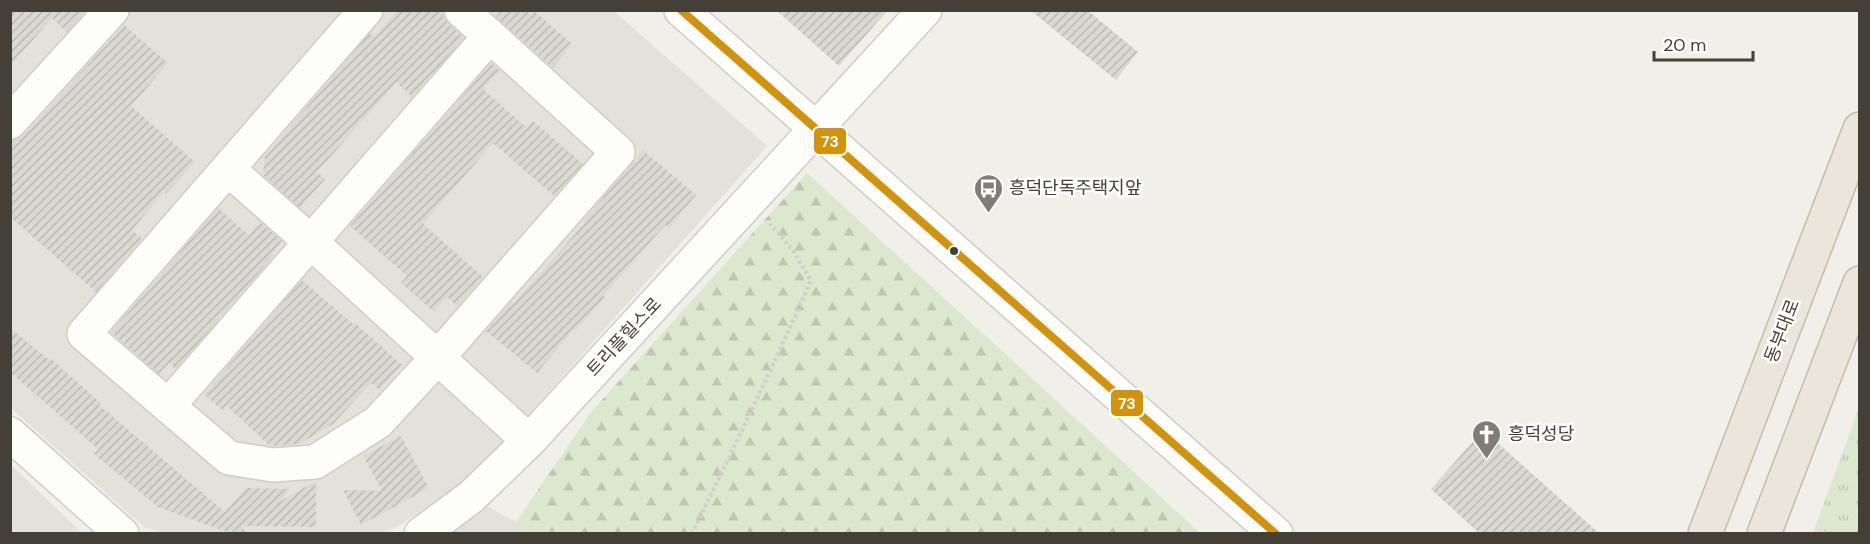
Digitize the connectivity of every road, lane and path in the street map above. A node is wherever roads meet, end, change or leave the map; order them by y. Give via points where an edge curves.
1 (112, 10) edge
2 (366, 10) edge
3 (461, 10) edge
4 (681, 10) edge
5 (925, 10) edge
6 (490, 36) junction
7 (10, 122) edge
8 (817, 129) junction
9 (1858, 133) edge
10 (228, 169) junction
11 (750, 201) junction
12 (311, 242) junction
13 (1860, 283) edge
14 (438, 357) junction
15 (168, 406) junction
16 (10, 434) edge
17 (529, 441) junction
18 (122, 534) edge
19 (421, 534) edge
20 (692, 534) edge
21 (1276, 534) edge
22 (1704, 534) edge
23 (1764, 534) edge

1 - 7 street
2 - 10 street
3 - 6 street
4 - 8 street
5 - 8 street, 트리플힐스로
6 - 12 street
6 - 14 street via 618,152
8 - 11 street, 트리플힐스로
8 - 21 street
9 - 22 highway, 동부대로
10 - 12 street
10 - 15 street via 84,334
11 - 17 street, 트리플힐스로
11 - 20 path via 792,249 811,281
12 - 14 street
12 - 15 street
13 - 23 highway
14 - 15 street via 378,422 315,462 273,465 229,458
14 - 17 street
16 - 18 street
17 - 19 street, 트리플힐스로 via 471,497

